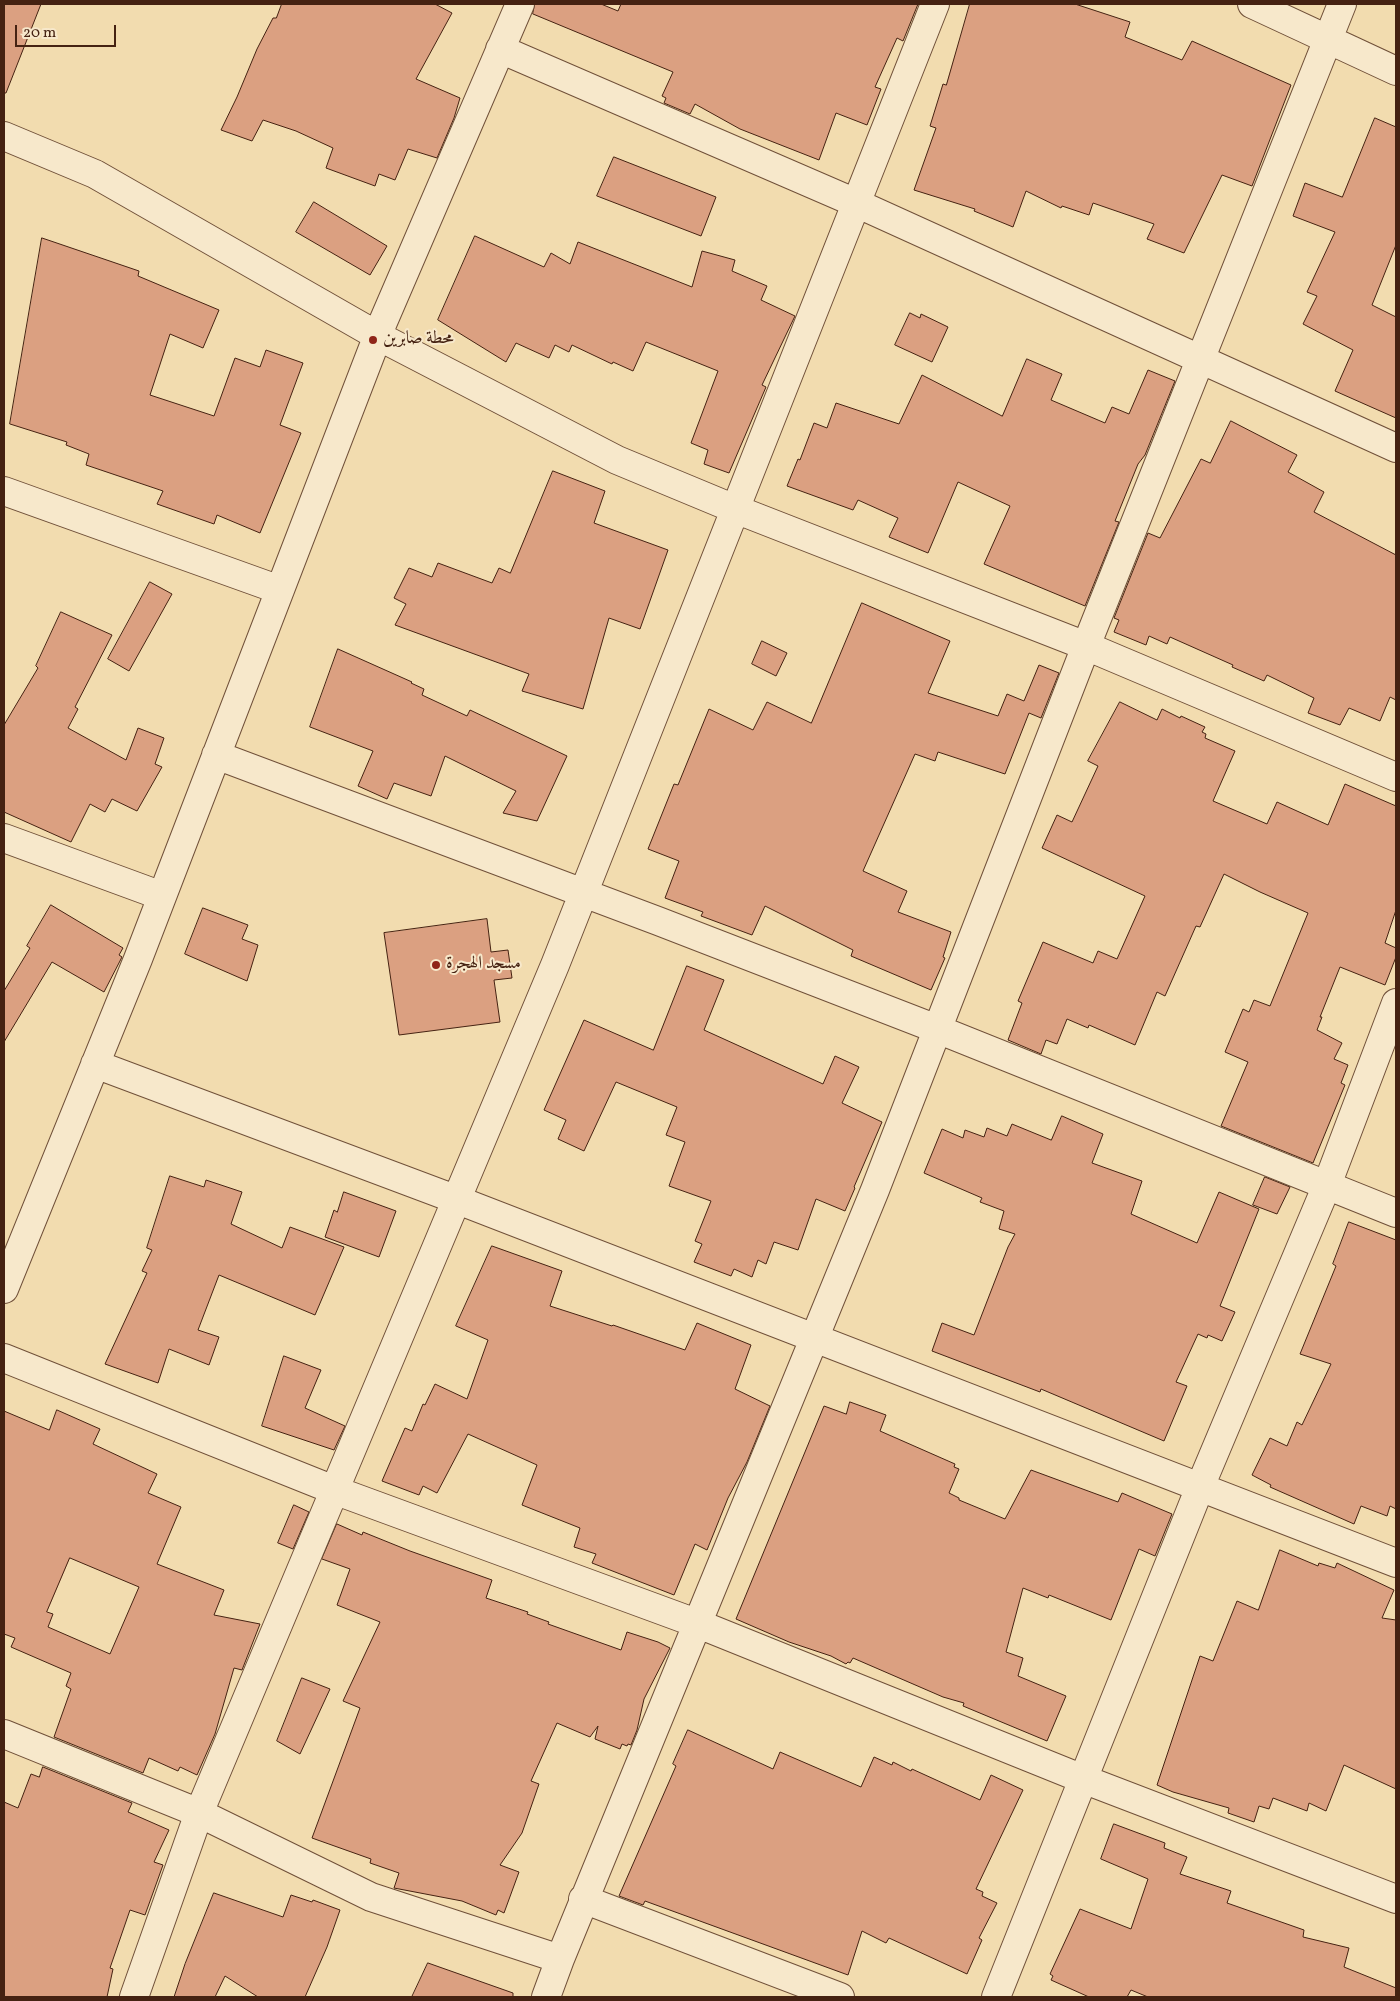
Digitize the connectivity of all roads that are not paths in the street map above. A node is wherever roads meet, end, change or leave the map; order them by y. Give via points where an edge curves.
1 (520, 4) edge
2 (935, 4) edge
3 (1252, 4) edge
4 (1342, 4) edge
5 (1328, 39) junction
6 (500, 49) junction
7 (1396, 71) edge
8 (4, 136) edge
9 (856, 203) junction
10 (378, 336) junction
11 (1200, 358) junction
12 (1396, 448) edge
13 (4, 491) edge
14 (735, 509) junction
15 (280, 590) junction
16 (1086, 646) junction
17 (216, 755) junction
18 (1396, 777) edge
19 (4, 838) edge
20 (583, 893) junction
21 (162, 896) junction
22 (1396, 1003) edge
23 (937, 1029) junction
24 (95, 1064) junction
25 (1326, 1185) junction
26 (456, 1200) junction
27 (1396, 1213) edge
28 (4, 1289) edge
29 (814, 1338) junction
30 (4, 1358) edge
31 (1200, 1487) junction
32 (334, 1490) junction
33 (1396, 1563) edge
34 (696, 1623) junction
35 (4, 1734) edge
36 (1083, 1779) junction
37 (199, 1813) junction
38 (583, 1899) junction
39 (1396, 1899) edge
40 (560, 1959) junction
41 (134, 1997) edge
42 (546, 1997) edge
43 (840, 1997) edge
44 (996, 1997) edge

1 - 6 street
2 - 9 street
3 - 5 street
4 - 5 street
5 - 7 street
5 - 11 street
6 - 9 street
6 - 10 street
8 - 10 street via 95,174
9 - 11 street
9 - 14 street
10 - 14 street via 617,460
10 - 15 street
11 - 12 street
11 - 16 street
13 - 15 street
14 - 16 street
14 - 20 street
15 - 17 street
16 - 18 street
16 - 23 street
17 - 20 street
17 - 21 street
19 - 21 street
20 - 23 street
20 - 26 street
21 - 24 street
22 - 25 street
23 - 25 street
23 - 29 street
24 - 26 street
24 - 28 street
25 - 27 street
25 - 31 street
26 - 29 street
26 - 32 street
29 - 31 street
29 - 34 street
30 - 32 street
31 - 33 street
31 - 36 street
32 - 34 street
32 - 37 street
34 - 36 street
34 - 38 street
35 - 37 street
36 - 39 street
36 - 44 street
37 - 40 street via 371,1897
37 - 41 street
38 - 40 street
38 - 43 street
40 - 42 street

